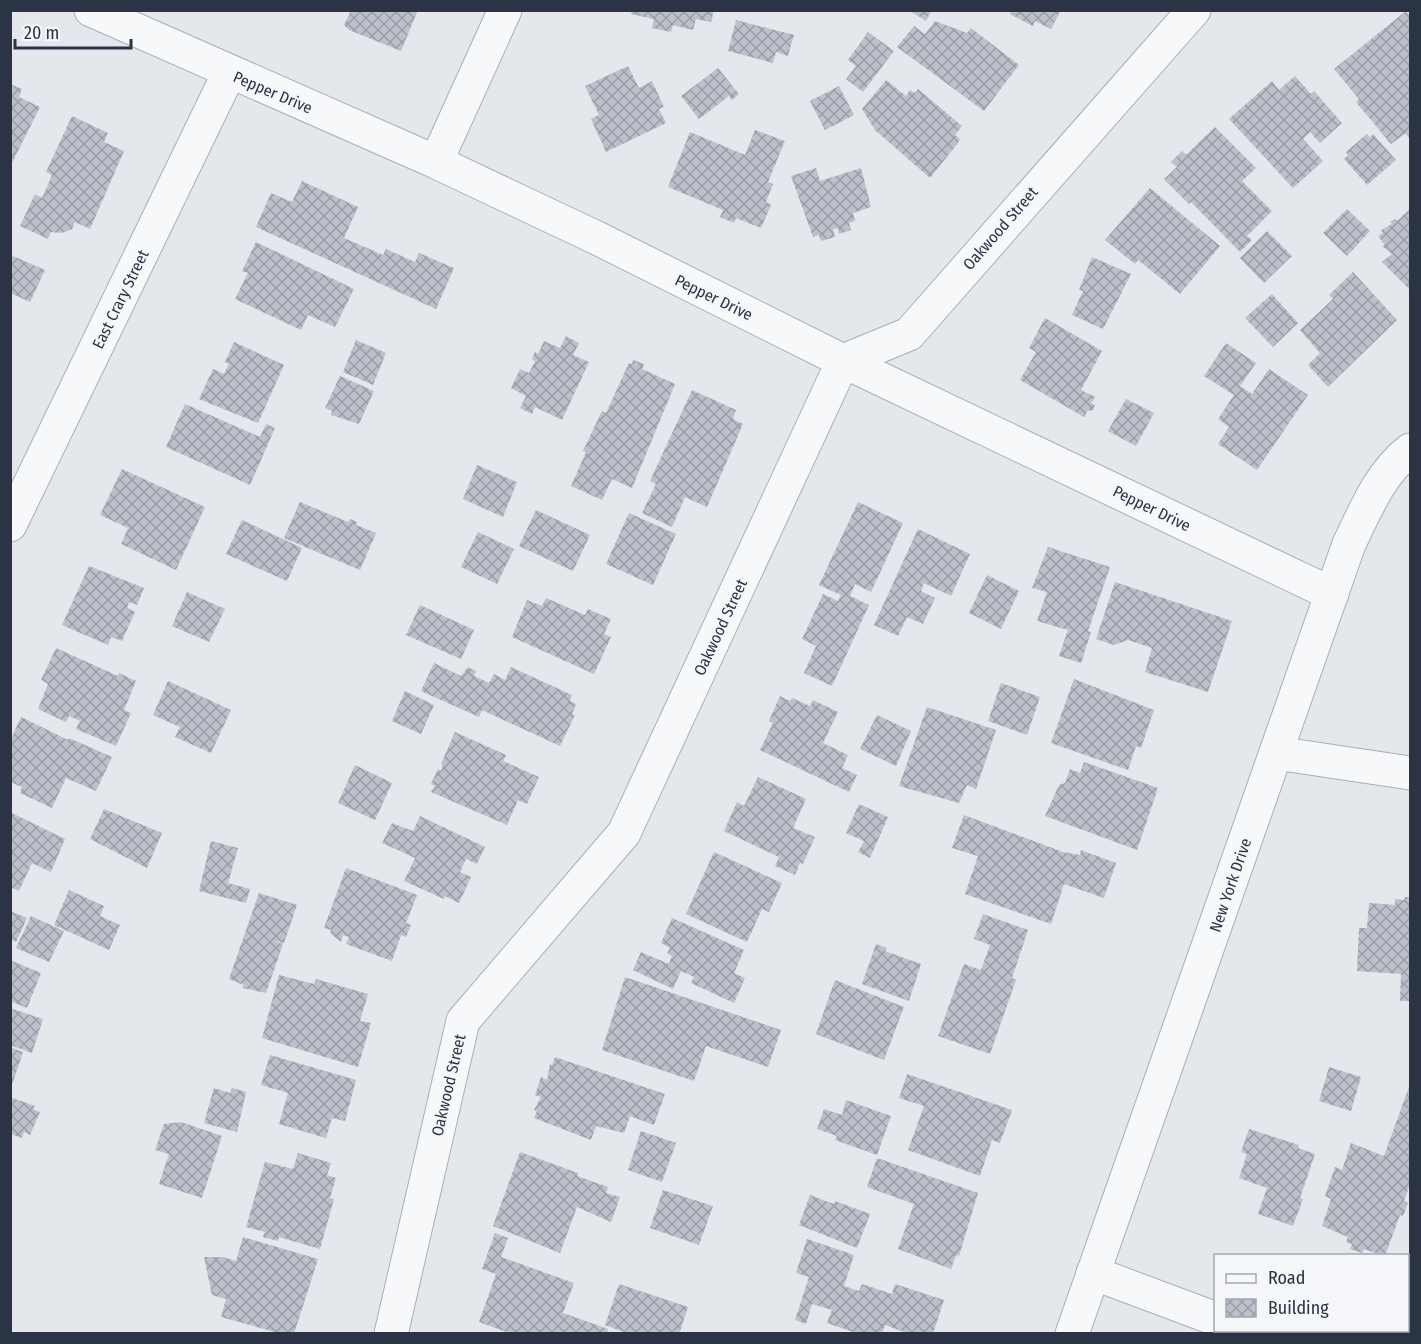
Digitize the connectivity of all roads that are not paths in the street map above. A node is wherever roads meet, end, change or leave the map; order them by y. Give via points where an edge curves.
1 (91, 10) edge
2 (505, 10) edge
3 (1194, 10) edge
4 (229, 73) junction
5 (436, 162) junction
6 (843, 361) junction
7 (1410, 450) edge
8 (10, 525) edge
9 (1332, 594) junction
10 (1276, 753) junction
11 (1410, 773) edge
12 (1093, 1273) junction
13 (1214, 1319) edge
14 (391, 1334) edge
15 (1072, 1334) edge

1 - 4 street, Pepper Drive
2 - 5 street
3 - 6 street, Oakwood Street via 909,334
4 - 5 street, Pepper Drive
4 - 8 street, East Crary Street
5 - 6 street, Pepper Drive
6 - 9 street, Pepper Drive
6 - 14 street, Oakwood Street via 624,832 463,1021
7 - 9 street, New York Drive via 1398,460 1372,497 1349,544
9 - 10 street, New York Drive
10 - 11 street
10 - 12 street, New York Drive
12 - 13 street
12 - 15 street, New York Drive

